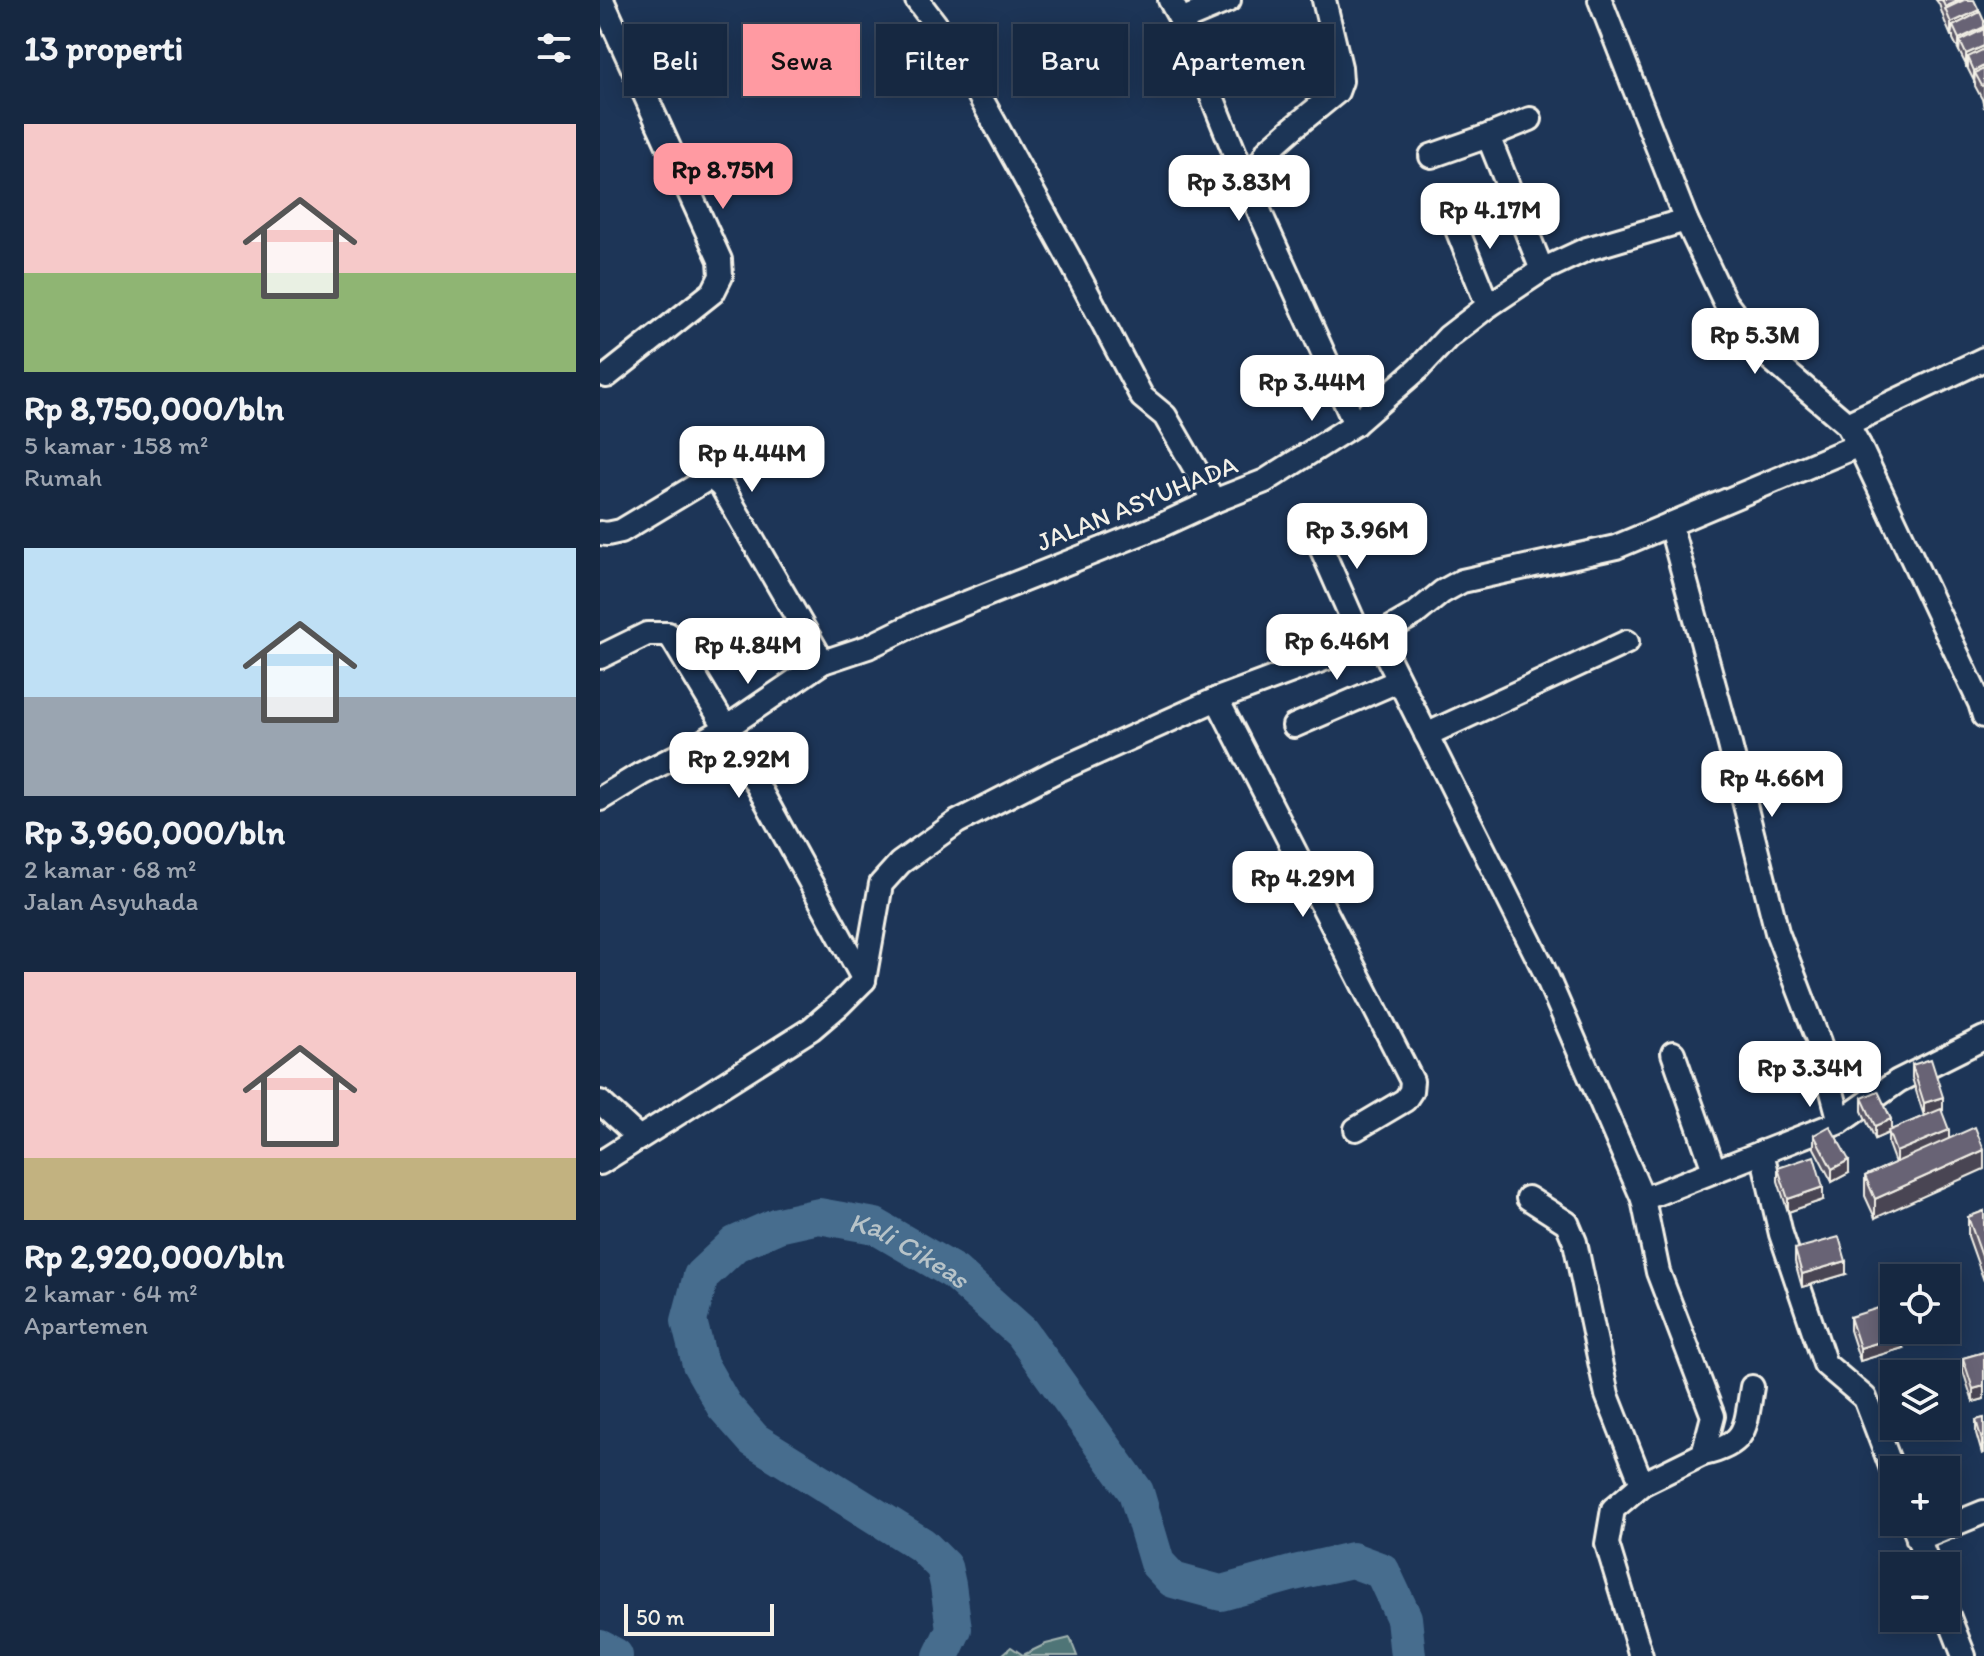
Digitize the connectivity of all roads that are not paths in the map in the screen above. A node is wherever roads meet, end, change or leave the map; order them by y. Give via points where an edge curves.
1 (602, 0) edge
2 (917, 0) edge
3 (1170, 0) edge
4 (1229, 0) edge
5 (1324, 0) edge
6 (1600, 0) edge
7 (1979, 0) edge
8 (1984, 9) edge
9 (1181, 20) junction
10 (1530, 119) dead end
11 (1488, 136) junction
12 (1431, 156) dead end
13 (1248, 186) junction
14 (1450, 212) dead end
15 (1686, 220) junction
16 (1542, 270) junction
17 (1488, 306) junction
18 (1984, 359) edge
19 (607, 376) dead end
20 (1355, 424) junction
21 (1847, 424) junction
22 (1859, 445) junction
23 (1214, 501) junction
24 (1308, 518) dead end
25 (1670, 524) junction
26 (600, 533) edge
27 (1370, 639) junction
28 (1627, 642) dead end
29 (600, 657) edge
30 (823, 662) junction
31 (1398, 681) junction
32 (1217, 699) junction
33 (1983, 706) edge
34 (1294, 726) dead end
35 (726, 728) junction
36 (1426, 735) junction
37 (600, 799) edge
38 (864, 980) junction
39 (1984, 1038) edge
40 (1673, 1053) dead end
41 (600, 1102) edge
42 (1840, 1122) junction
43 (1356, 1129) dead end
44 (638, 1137) junction
45 (1762, 1152) junction
46 (600, 1163) edge
47 (1714, 1170) junction
48 (1528, 1198) dead end
49 (1643, 1199) junction
50 (1752, 1387) dead end
51 (1703, 1454) junction
52 (1887, 1456) edge
53 (1642, 1484) junction
54 (1984, 1512) edge
55 (1960, 1518) edge
56 (1955, 1632) edge
57 (1641, 1656) edge
58 (1964, 1656) edge

1 - 19 street via 720,260 721,276 713,292
2 - 23 street via 952,46 1142,397 1165,416
3 - 9 street
4 - 9 street
5 - 13 street via 1340,67 1337,92 1268,150
6 - 15 street
7 - 8 street
9 - 13 street
10 - 11 street
11 - 12 street
11 - 16 street
13 - 20 street
14 - 17 street
15 - 16 street, JALAN ASYUHADA via 1587,249
15 - 21 street via 1725,302 1765,354
16 - 17 street, JALAN ASYUHADA
17 - 20 street, JALAN ASYUHADA
18 - 21 street
20 - 23 street, JALAN ASYUHADA via 1265,481
21 - 22 street
22 - 25 street
22 - 33 street
23 - 30 street, JALAN ASYUHADA
24 - 27 street
25 - 27 street via 1616,547 1462,581
25 - 42 street via 1777,932 1819,1042
26 - 30 street via 621,531 709,478 715,481
27 - 31 street
27 - 32 street
28 - 36 street
29 - 35 street via 647,634 668,634
30 - 35 street, JALAN ASYUHADA
31 - 34 street
31 - 36 street
32 - 38 street via 957,822 900,863 881,884
32 - 43 street via 1412,1081 1405,1100
35 - 37 street, JALAN ASYUHADA
35 - 38 street
36 - 49 street via 1543,968
38 - 44 street via 811,1029
39 - 42 street via 1898,1081
40 - 47 street
41 - 44 street
42 - 45 street
44 - 46 street
45 - 47 street
45 - 52 street via 1781,1234 1825,1364 1865,1398
47 - 49 street
48 - 53 street via 1567,1223 1575,1242 1607,1395
49 - 51 street via 1658,1272 1713,1416
50 - 51 street via 1739,1439
51 - 53 street
53 - 57 street via 1613,1509 1607,1544
54 - 55 street
56 - 58 street

